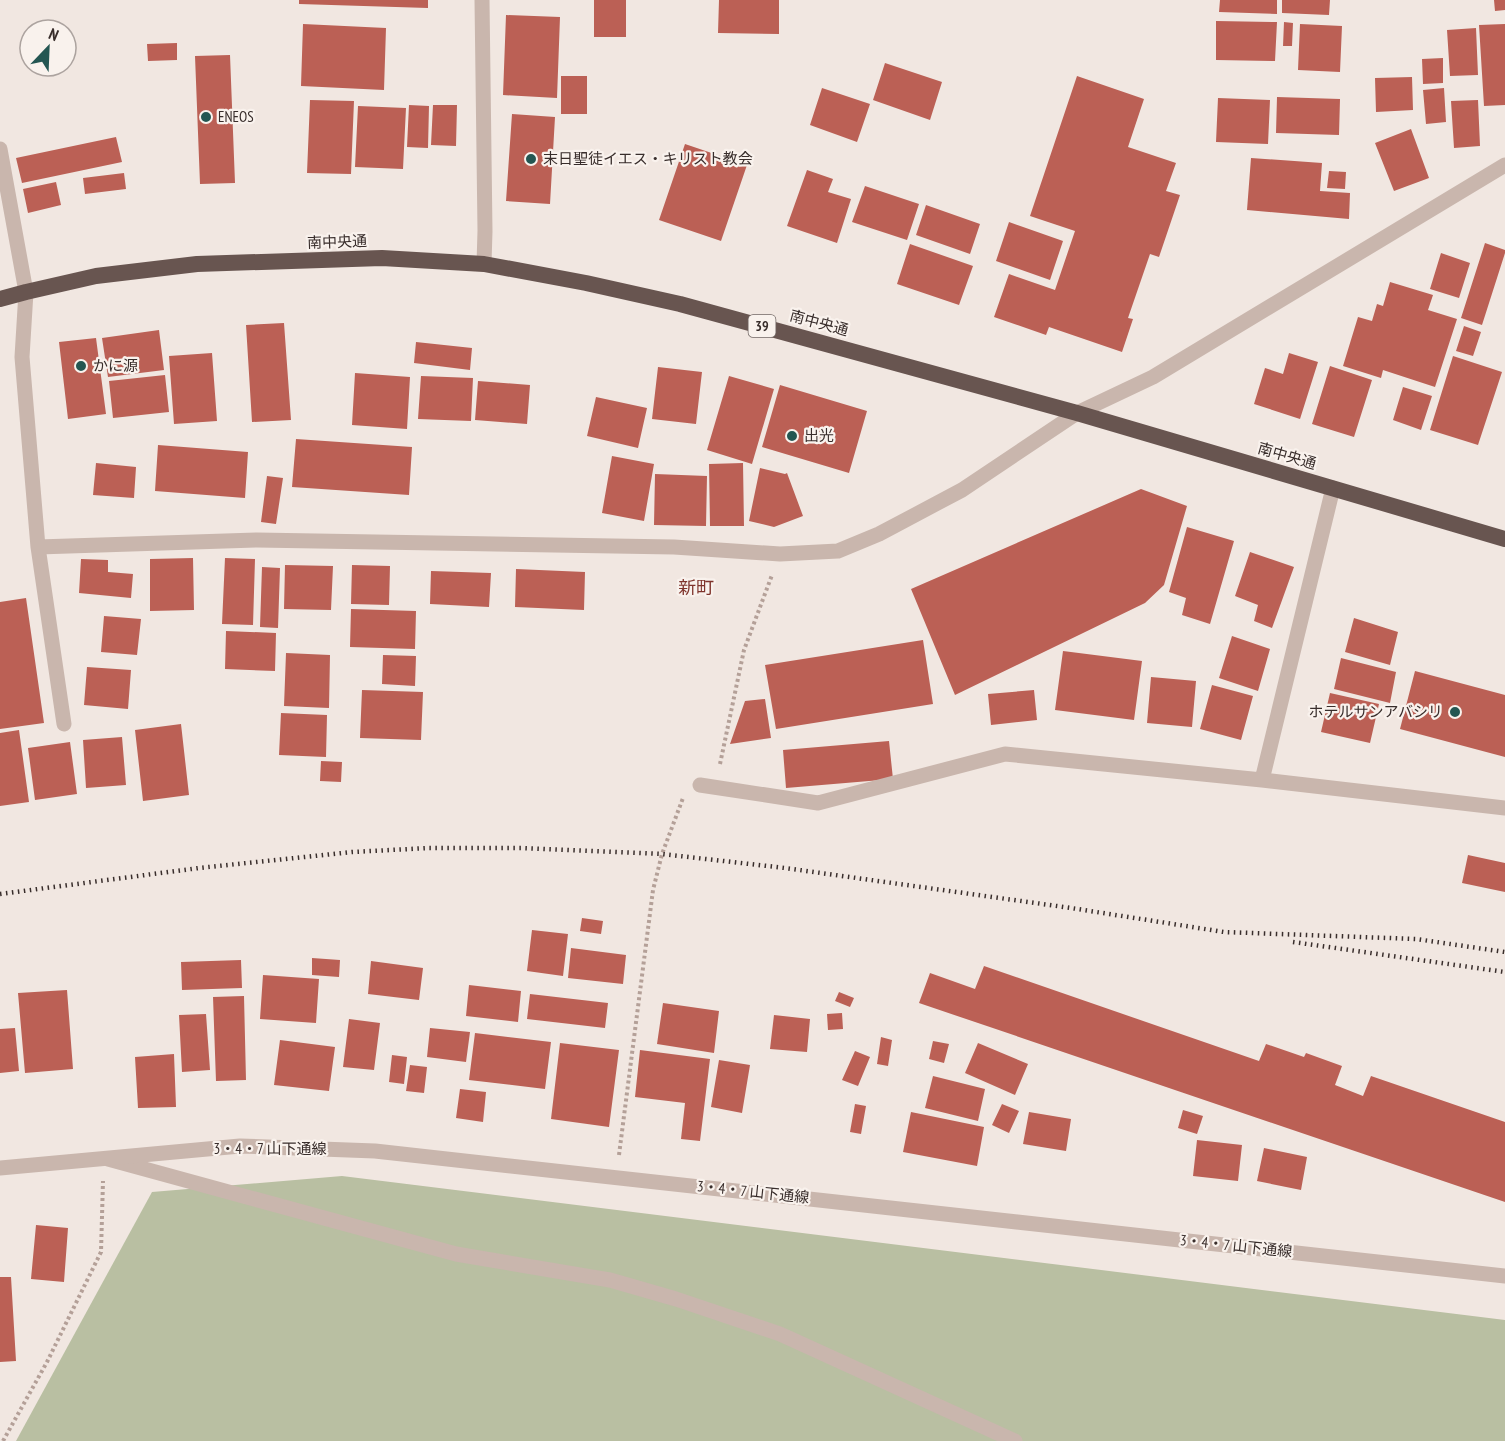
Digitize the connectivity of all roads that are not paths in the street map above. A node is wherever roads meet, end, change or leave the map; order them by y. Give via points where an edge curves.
1 (482, 0) edge
2 (0, 149) edge
3 (1505, 165) edge
4 (484, 264) junction
5 (26, 292) junction
6 (0, 299) edge
7 (1077, 413) junction
8 (1333, 489) junction
9 (1505, 540) edge
10 (38, 547) junction
11 (64, 724) dead end
12 (1262, 780) junction
13 (700, 785) road end
14 (1505, 808) edge
15 (104, 1158) junction
16 (0, 1168) edge
17 (1505, 1276) edge
18 (1016, 1441) edge

1 - 4 street
2 - 5 street
3 - 7 street via 1153,377
4 - 5 highway, 南中央通 / 39 via 382,258 196,264 96,276
4 - 7 highway, 南中央通 / 39 via 680,304
5 - 6 highway, 南中央通 / 39
5 - 10 street via 22,357
7 - 8 highway, 南中央通 / 39
7 - 10 street via 962,490 838,551 780,554 674,547 256,540
8 - 9 highway, 南中央通 / 39
8 - 12 street
10 - 11 street
12 - 13 street via 1005,754 818,803
12 - 14 street
15 - 16 street, 3・4・7 山下通線
15 - 17 street, 3・4・7 山下通線 via 240,1146 375,1151
15 - 18 street via 456,1254 610,1280 676,1299 780,1334

